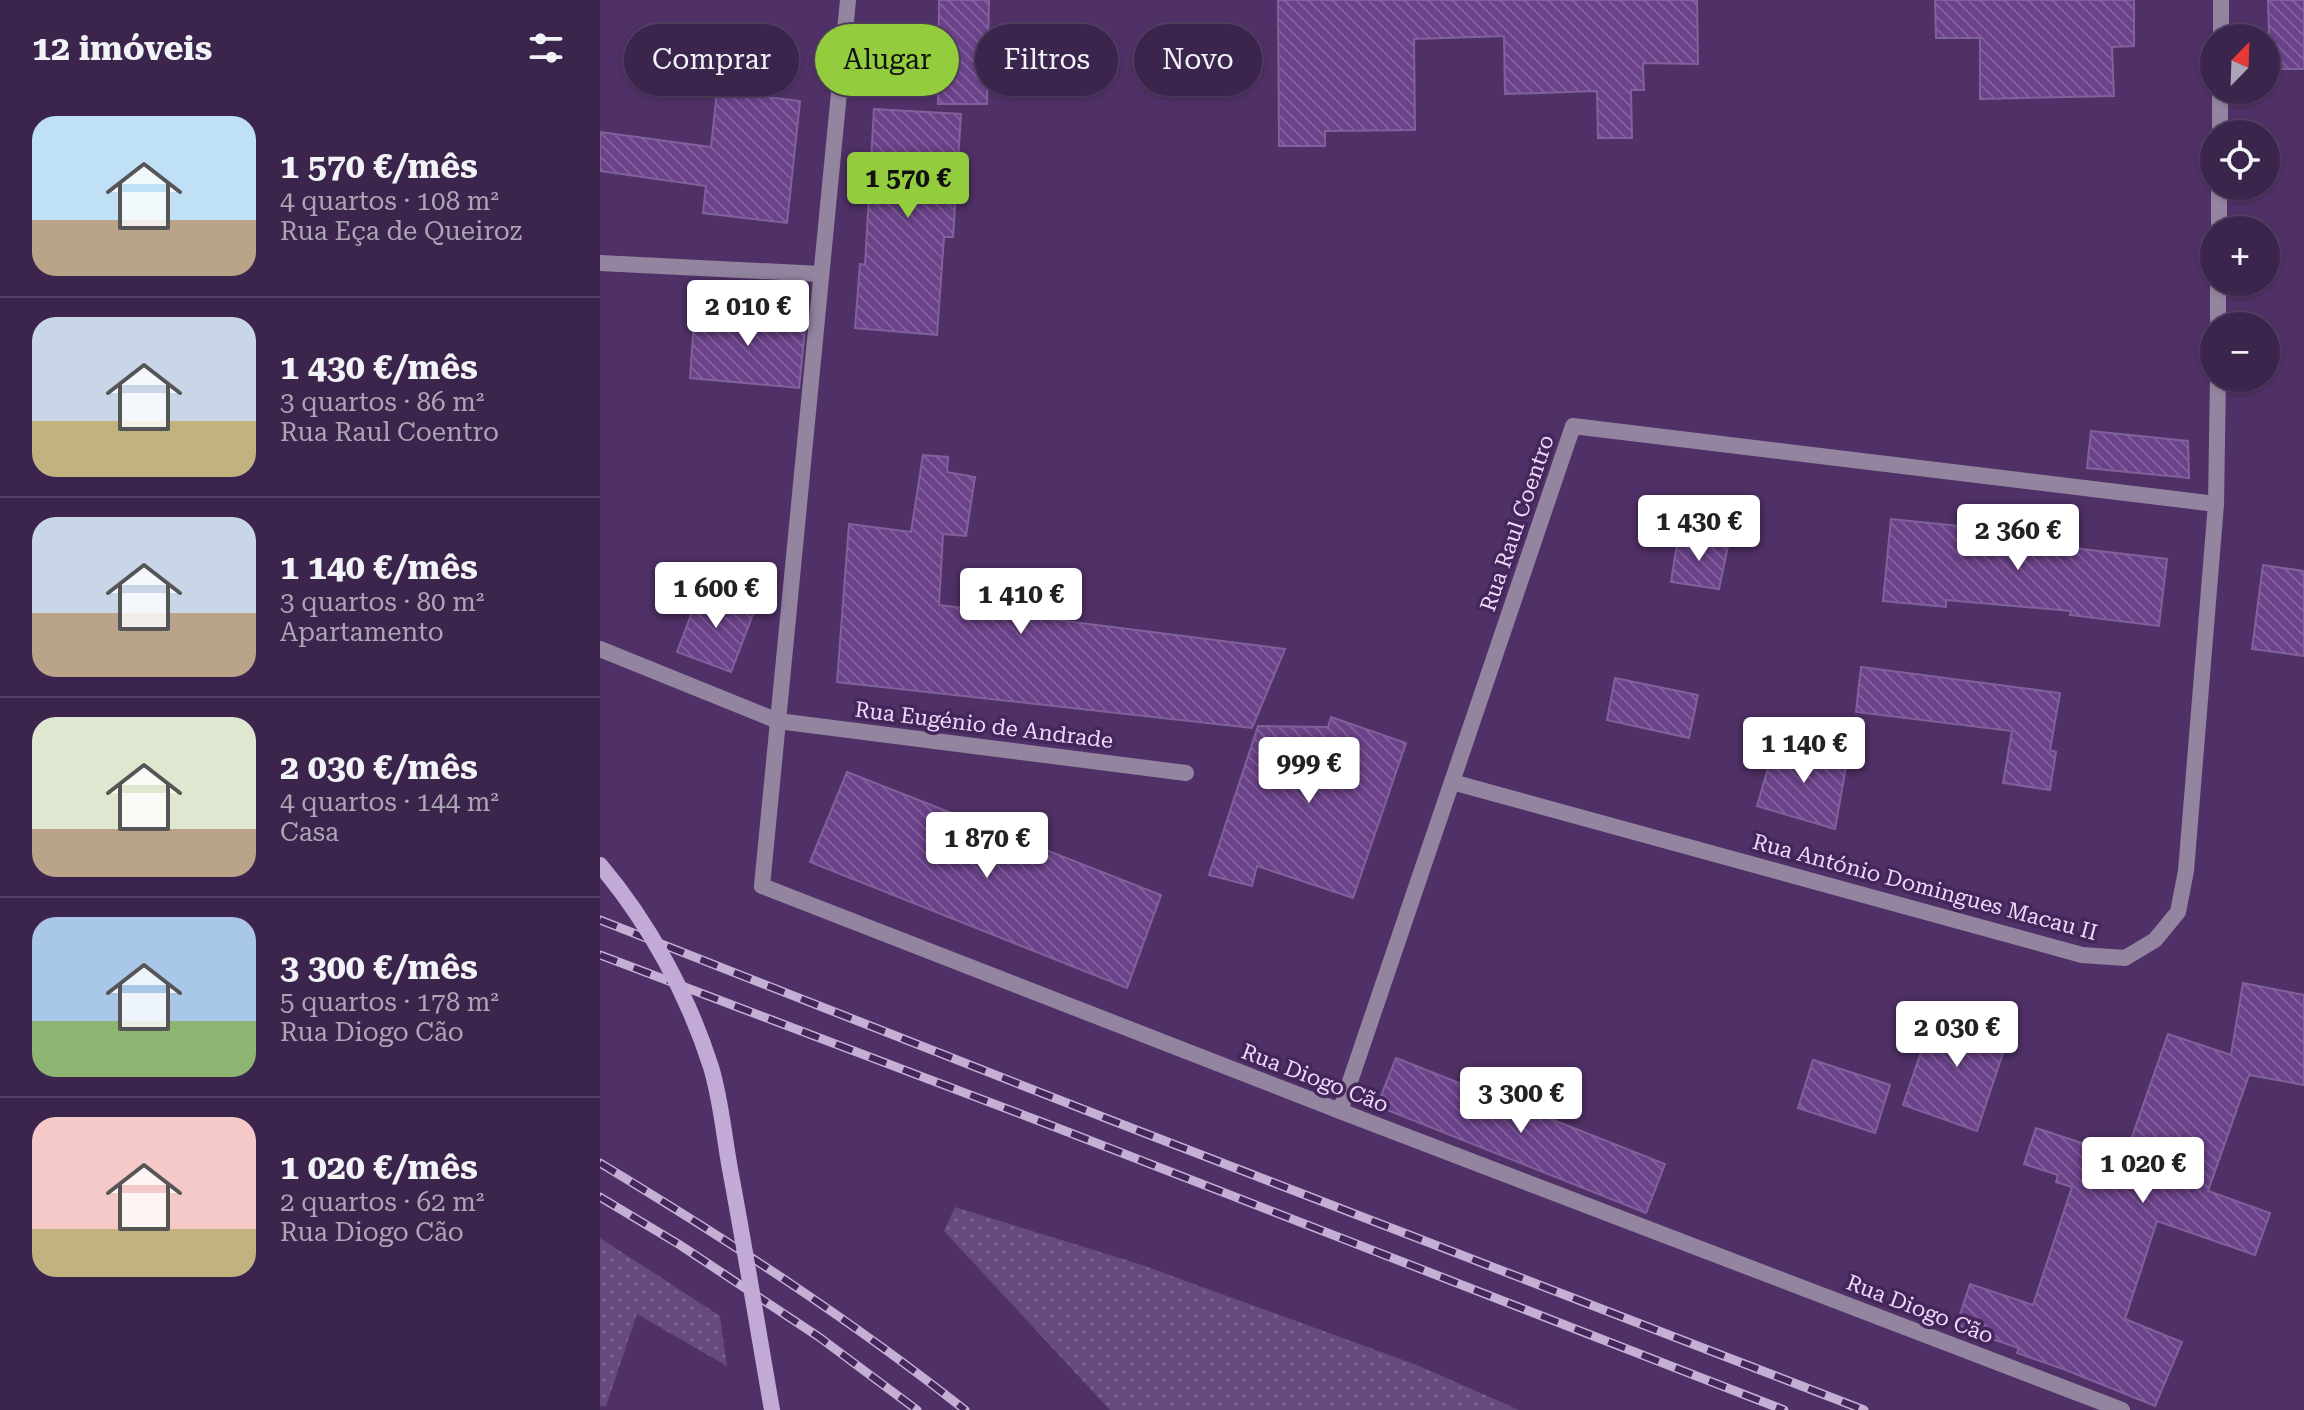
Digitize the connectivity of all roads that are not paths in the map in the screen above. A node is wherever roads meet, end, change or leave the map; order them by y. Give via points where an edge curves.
1 (848, 0) edge
2 (2221, 0) edge
3 (2221, 24) edge
4 (600, 263) edge
5 (821, 274) junction
6 (2218, 392) edge
7 (2216, 504) junction
8 (600, 649) edge
9 (778, 721) junction
10 (1186, 773) dead end
11 (1452, 782) junction
12 (600, 865) edge
13 (1340, 1111) junction
14 (772, 1410) edge
15 (2122, 1410) edge

1 - 5 street
2 - 3 street
4 - 5 street
5 - 9 street
6 - 7 street, Rua António Domingues Macau II
7 - 11 street, Rua Raul Coentro via 1573,426
7 - 11 street, Rua António Domingues Macau II via 2186,871 2178,912 2155,940 2125,958 2082,955
8 - 9 street
9 - 10 street, Rua Eugénio de Andrade
9 - 13 street, Rua Diogo Cão via 762,886
11 - 13 street, Rua Raul Coentro
12 - 14 main road, bridge via 626,896 666,964 712,1070
13 - 15 street, Rua Diogo Cão

